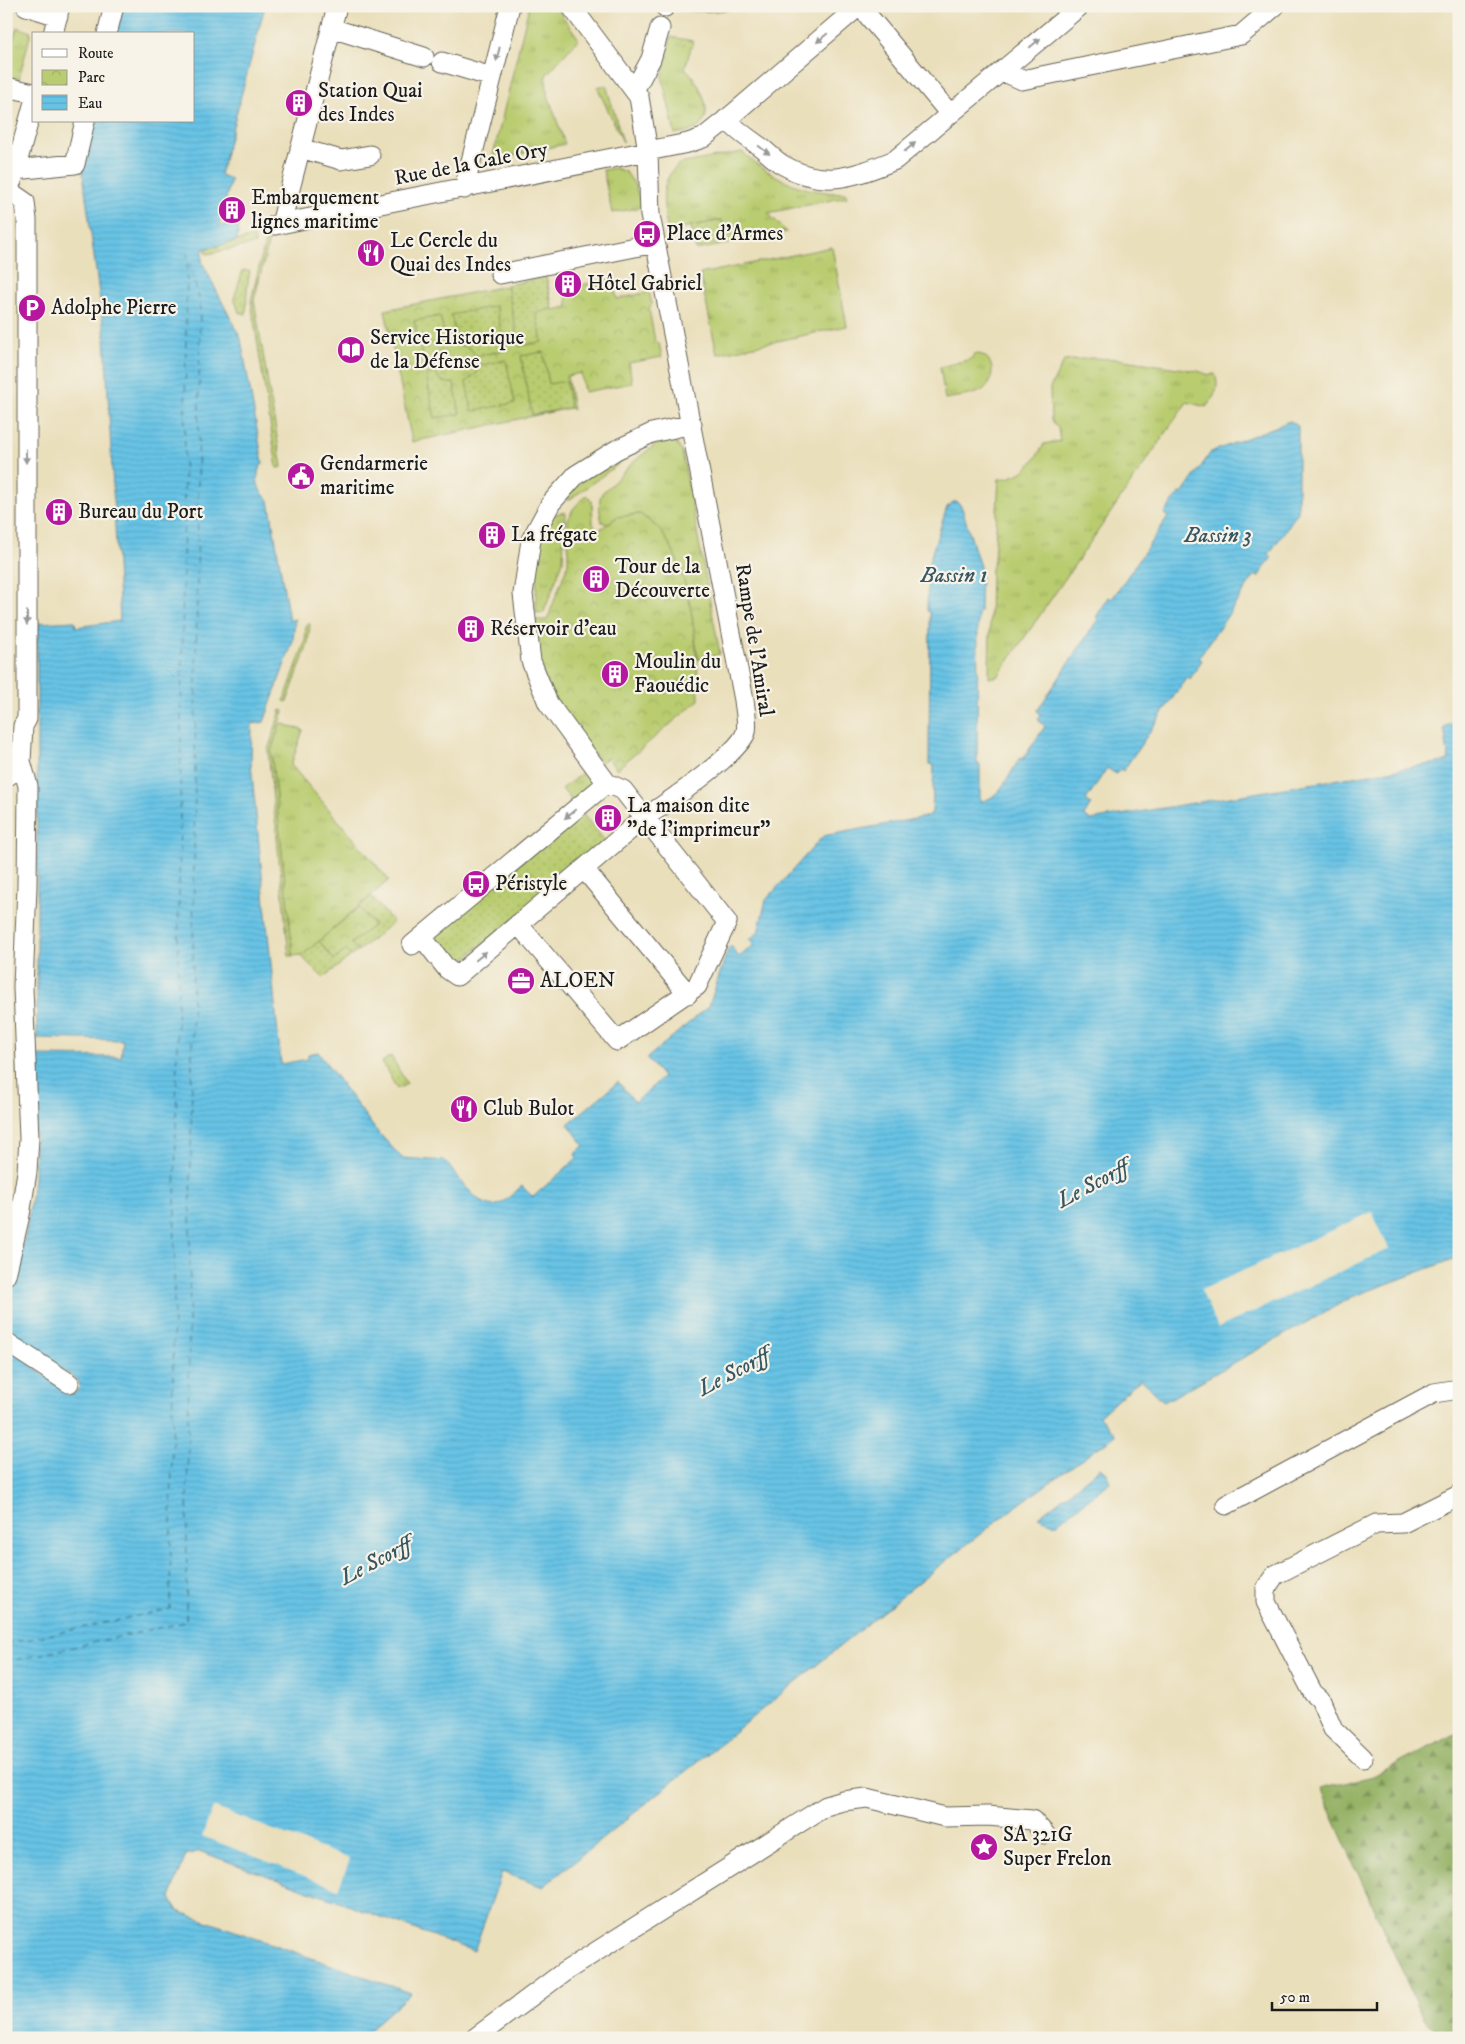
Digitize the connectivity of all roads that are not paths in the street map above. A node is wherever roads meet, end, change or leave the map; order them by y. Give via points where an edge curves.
1 (26, 6) edge
2 (114, 6) edge
3 (337, 6) edge
4 (510, 6) edge
5 (571, 6) edge
6 (860, 6) edge
7 (1274, 6) edge
8 (1078, 7) edge
9 (57, 19) edge
10 (331, 28) junction
11 (660, 28) dead end
12 (108, 32) edge
13 (424, 57) dead end
14 (442, 62) dead end
15 (1002, 71) junction
16 (492, 77) junction
17 (6, 86) edge
18 (635, 90) junction
19 (32, 92) edge
20 (32, 109) edge
21 (950, 114) junction
22 (726, 120) junction
23 (85, 122) edge
24 (300, 148) junction
25 (648, 151) junction
26 (370, 155) dead end
27 (15, 170) junction
28 (8, 189) edge
29 (464, 189) junction
30 (655, 243) junction
31 (500, 274) dead end
32 (692, 424) junction
33 (21, 761) junction
34 (6, 777) edge
35 (608, 783) junction
36 (645, 817) junction
37 (584, 869) junction
38 (518, 924) junction
39 (688, 994) junction
40 (6, 1274) edge
41 (6, 1342) edge
42 (69, 1383) dead end
43 (1459, 1389) edge
44 (1459, 1495) edge
45 (1226, 1505) dead end
46 (1363, 1758) dead end
47 (1045, 1834) dead end
48 (475, 2038) edge

1 - 9 street
2 - 12 street
3 - 10 street
4 -> 16 street
5 - 18 street
6 - 21 street
6 -> 22 street, Rue de la Cale Ory
7 - 15 street via 1241,35 1022,80
15 -> 8 street
10 - 13 street
10 - 24 street
11 - 18 street via 652,59
14 - 16 street
15 - 21 street
16 - 29 street
17 - 19 street
18 - 25 street
20 - 27 street
22 -> 21 street via 783,165 816,179 862,173 894,160
22 - 25 street, Rue de la Cale Ory via 703,138
23 - 27 street via 75,164
24 - 26 street via 341,160
24 - 29 street, Rue de la Cale Ory via 278,224
25 - 29 street, Rue de la Cale Ory
25 - 30 street via 650,215
27 - 28 street
28 -> 33 street via 25,202 27,220 27,719 23,726
30 - 31 street
30 - 32 street
32 - 35 street via 652,433 616,450 576,475 551,503 530,540 523,594 531,660 548,703
32 - 36 street, Rampe de l'Amiral via 744,700 746,732 722,760 674,799
33 - 34 street via 16,770
33 - 40 street via 28,786 23,987 29,1138 22,1197
35 - 36 street via 623,790
35 -> 38 street, Rampe de l'Amiral via 417,941 447,969 451,980
36 - 37 street, Rampe de l'Amiral
36 - 39 street via 727,922 697,986
37 - 38 street, Rampe de l'Amiral
37 - 39 street
38 - 39 street via 617,1041
41 - 42 street
43 - 45 street via 1434,1393
44 - 46 street via 1404,1524 1376,1524 1275,1575 1266,1588 1266,1602 1333,1729
47 - 48 street via 1032,1820 945,1817 867,1798 826,1806 564,1972

